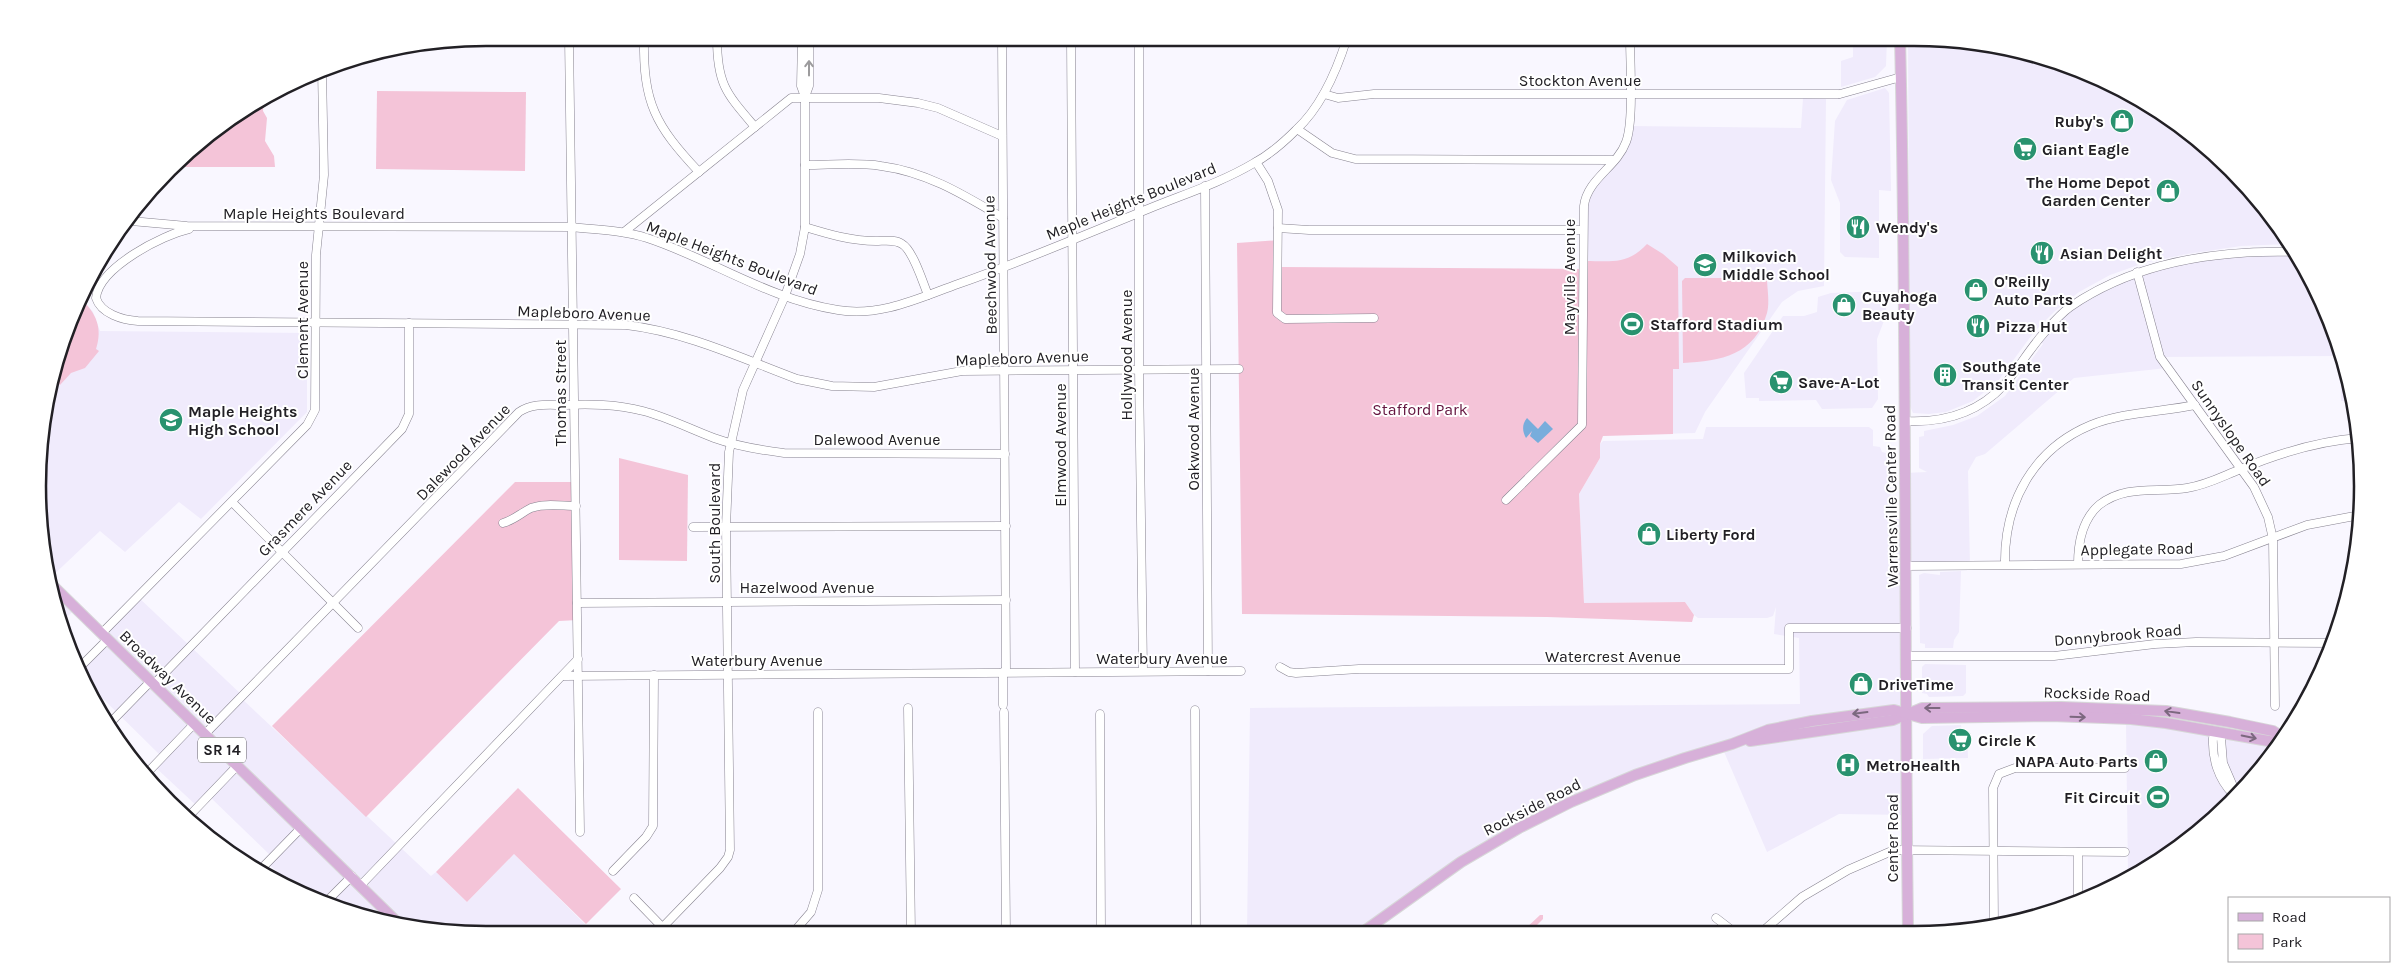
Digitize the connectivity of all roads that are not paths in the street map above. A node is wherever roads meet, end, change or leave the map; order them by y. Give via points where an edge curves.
1 (569, 46) edge
2 (644, 46) edge
3 (717, 46) edge
4 (802, 46) edge
5 (809, 46) edge
6 (1002, 46) edge
7 (1071, 46) edge
8 (1139, 46) edge
9 (1344, 46) edge
10 (1630, 46) edge
11 (1900, 46) edge
12 (1901, 77) junction
13 (322, 78) edge
14 (1324, 94) junction
15 (1630, 94) junction
16 (805, 97) junction
17 (755, 127) junction
18 (1297, 130) junction
19 (1002, 136) junction
20 (1614, 160) junction
21 (1256, 162) junction
22 (805, 165) junction
23 (699, 172) junction
24 (1205, 186) junction
25 (1139, 212) junction
26 (1003, 218) junction
27 (135, 221) edge
28 (204, 226) junction
29 (320, 226) junction
30 (572, 227) junction
31 (804, 228) junction
32 (1278, 228) junction
33 (1583, 230) junction
34 (624, 232) junction
35 (1072, 240) junction
36 (2286, 252) edge
37 (1004, 268) junction
38 (2137, 272) junction
39 (928, 295) junction
40 (785, 296) junction
41 (1374, 318) dead end
42 (316, 322) junction
43 (409, 323) junction
44 (574, 325) junction
45 (754, 363) junction
46 (1139, 369) junction
47 (1206, 369) junction
48 (1239, 369) dead end
49 (1005, 370) junction
50 (1073, 370) junction
51 (574, 404) junction
52 (2195, 405) junction
53 (1905, 421) junction
54 (2351, 439) edge
55 (730, 442) junction
56 (1004, 454) junction
57 (2240, 469) junction
58 (1506, 500) dead end
59 (232, 502) junction
60 (576, 506) junction
61 (2353, 516) edge
62 (503, 522) dead end
63 (1006, 526) junction
64 (693, 527) dead end
65 (726, 527) junction
66 (2274, 539) junction
67 (282, 552) junction
68 (2005, 564) junction
69 (2078, 564) junction
70 (1907, 566) junction
71 (59, 592) edge
72 (1006, 600) junction
73 (728, 602) junction
74 (334, 604) junction
75 (577, 604) junction
76 (358, 628) dead end
77 (1907, 628) junction
78 (105, 636) junction
79 (2275, 643) junction
80 (2324, 643) edge
81 (1907, 656) junction
82 (578, 659) junction
83 (84, 662) edge
84 (1280, 667) dead end
85 (1143, 671) junction
86 (1208, 671) junction
87 (1241, 671) dead end
88 (1005, 672) junction
89 (1075, 672) junction
90 (729, 674) junction
91 (654, 675) junction
92 (564, 676) junction
93 (579, 676) junction
94 (153, 682) junction
95 (2275, 706) dead end
96 (908, 708) dead end
97 (1195, 710) dead end
98 (818, 712) dead end
99 (1100, 714) dead end
100 (1907, 715) junction
101 (2220, 719) junction
102 (114, 720) edge
103 (194, 724) junction
104 (2217, 733) junction
105 (205, 734) junction
106 (2277, 734) edge
107 (2272, 742) edge
108 (238, 766) junction
109 (2125, 768) dead end
110 (150, 770) edge
111 (2233, 788) edge
112 (192, 813) edge
113 (301, 828) junction
114 (580, 832) dead end
115 (1907, 850) junction
116 (1993, 852) junction
117 (2078, 852) junction
118 (2126, 852) dead end
119 (264, 866) edge
120 (613, 871) dead end
121 (352, 876) junction
122 (361, 885) junction
123 (2078, 893) edge
124 (331, 897) edge
125 (634, 898) dead end
126 (390, 915) edge
127 (1716, 918) dead end
128 (1994, 918) edge
129 (661, 926) edge
130 (665, 926) edge
131 (799, 926) edge
132 (910, 926) edge
133 (1006, 926) edge
134 (1101, 926) edge
135 (1196, 926) edge
136 (1371, 926) edge
137 (1726, 926) edge
138 (1768, 926) edge
139 (1908, 926) edge

1 - 30 street, Thomas Street
2 - 23 street via 646,84 660,125 673,145
3 - 17 street via 721,82
4 - 16 street, South Boulevard via 801,86
16 -> 5 street, South Boulevard via 809,86
6 - 19 street, Beechwood Avenue
7 - 35 street, Elmwood Avenue
8 - 25 street, Hollywood Avenue
9 - 14 street, Maple Heights Boulevard
10 - 15 street, Mayville Avenue
11 - 12 main road, Warrensville Center Road
12 - 15 street, Stockton Avenue via 1839,94
12 - 53 main road, Warrensville Center Road
13 - 29 street, Clement Avenue via 324,175
14 - 15 street, Stockton Avenue via 1338,98 1374,94
14 - 18 street, Maple Heights Boulevard
15 - 20 street, Mayville Avenue via 1626,142
16 - 17 street via 791,98
16 - 19 street via 918,102
16 - 22 street, South Boulevard
17 - 23 street
18 - 20 street via 1332,153 1355,158
18 - 21 street, Maple Heights Boulevard
19 - 26 street, Beechwood Avenue
20 - 33 street, Mayville Avenue via 1585,198
21 - 24 street, Maple Heights Boulevard
21 - 32 street via 1275,198
22 - 26 street via 880,165 917,173 954,189
22 - 31 street, South Boulevard
23 - 34 street
24 - 25 street, Maple Heights Boulevard
24 - 47 street, Oakwood Avenue
25 - 35 street, Maple Heights Boulevard
25 - 46 street, Hollywood Avenue
26 - 37 street, Beechwood Avenue
27 - 28 street, Maple Heights Boulevard
28 - 29 street, Maple Heights Boulevard
28 - 42 street, Mapleboro Avenue via 176,233 147,246 122,263 96,294 98,302 112,314 130,320
29 - 30 street, Maple Heights Boulevard
29 - 42 street, Clement Avenue via 316,255
30 - 34 street, Maple Heights Boulevard
30 - 44 street, Thomas Street
31 - 39 street via 836,236 892,240 903,244
31 - 40 street, South Boulevard via 800,254
32 - 33 street
32 - 41 street via 1277,313 1280,317
33 - 58 street, Mayville Avenue via 1582,425
34 - 40 street, Maple Heights Boulevard via 648,238
35 - 37 street, Maple Heights Boulevard
35 - 50 street, Elmwood Avenue
36 - 38 street via 2242,253
37 - 39 street, Maple Heights Boulevard
37 - 49 street, Beechwood Avenue
38 - 52 street, Sunnyslope Road via 2160,357
38 - 53 street via 2068,308 2033,345 2005,384 1976,407 1940,420
39 - 40 street, Maple Heights Boulevard via 886,309 862,311 839,311
40 - 45 street, South Boulevard
42 - 43 street, Mapleboro Avenue
42 - 59 street, Clement Avenue via 313,416
43 - 44 street, Mapleboro Avenue
43 - 67 street, Grasmere Avenue via 409,414 406,422
44 - 45 street, Mapleboro Avenue via 626,325 665,330
44 - 51 street, Thomas Street
45 - 49 street, Mapleboro Avenue via 815,383 856,387 874,387 962,372
45 - 55 street, South Boulevard via 743,390
46 - 47 street, Mapleboro Avenue
46 - 50 street, Mapleboro Avenue
46 - 85 street, Hollywood Avenue
47 - 48 street, Mapleboro Avenue
47 - 86 street, Oakwood Avenue
49 - 50 street, Mapleboro Avenue
49 - 56 street, Beechwood Avenue
50 - 89 street, Elmwood Avenue
51 - 55 street, Dalewood Avenue via 610,405 645,411
51 - 60 street, Thomas Street
51 - 74 street, Dalewood Avenue via 538,405 519,412
52 - 57 street, Sunnyslope Road
52 - 68 street via 2091,424 2051,449 2029,474 2012,506 2005,539
53 - 70 main road, Warrensville Center Road
54 - 57 street via 2278,455
55 - 56 street, Dalewood Avenue via 784,453
55 - 65 street, South Boulevard
56 - 63 street, Beechwood Avenue
57 - 66 street, Sunnyslope Road via 2262,502
57 - 69 street via 2203,485 2134,490 2107,500 2086,522
59 - 67 street
59 - 78 street, Clement Avenue
60 - 62 street via 539,506
60 - 75 street, Thomas Street
61 - 66 street, Applegate Road via 2307,525
63 - 65 street
63 - 72 street, Beechwood Avenue
64 - 65 street
65 - 73 street, South Boulevard
66 - 69 street, Applegate Road via 2224,556 2181,564
66 - 79 street, Sunnyslope Road
67 - 74 street
67 - 94 street, Grasmere Avenue
68 - 69 street, Applegate Road
68 - 70 street, Applegate Road
70 - 77 main road, Warrensville Center Road
71 - 78 main road, Broadway Avenue / SR 14
72 - 73 street, Hazelwood Avenue
72 - 88 street, Beechwood Avenue
73 - 75 street, Hazelwood Avenue
73 - 90 street, South Boulevard
74 - 76 street
74 - 105 street, Dalewood Avenue
75 - 82 street, Thomas Street
77 - 81 main road, Warrensville Center Road
77 - 84 street, Watercrest Avenue via 1789,628 1788,670 1358,670 1296,673
78 - 83 street, Clement Avenue
78 - 94 main road, Broadway Avenue / SR 14
79 - 80 street, Donnybrook Road
79 - 81 street, Donnybrook Road via 2155,644 2054,656
79 - 95 street, Sunnyslope Road
81 - 100 main road, Warrensville Center Road
82 - 92 street
82 - 93 street, Thomas Street
85 - 86 street, Waterbury Avenue
85 - 89 street, Waterbury Avenue
86 - 87 street, Waterbury Avenue
88 - 89 street, Waterbury Avenue
88 - 90 street, Waterbury Avenue
88 - 133 street, Beechwood Avenue
90 - 91 street, Waterbury Avenue
90 - 130 street, South Boulevard via 728,857
91 - 93 street, Waterbury Avenue
91 - 120 street via 653,826 646,838
92 - 93 street, Waterbury Avenue
92 - 122 street
93 - 114 street, Thomas Street
94 - 102 street, Grasmere Avenue
94 - 103 main road, Broadway Avenue / SR 14
96 - 132 street
97 - 135 street
98 - 131 street via 818,890 811,912
99 - 134 street
101 -> 100 main road, Rockside Road via 2166,711 2110,708 1922,708
100 -> 104 main road, Rockside Road via 1922,718 2051,716 2132,719
100 - 115 main road, Center Road
100 - 136 main road, Rockside Road via 1894,710 1812,720 1768,730 1635,775 1528,824 1441,874
101 - 104 street
101 - 106 main road, Rockside Road
103 - 105 main road, Broadway Avenue / SR 14
103 - 110 street
104 -> 107 main road, Rockside Road
104 - 111 street via 2221,738 2223,763
105 - 108 main road, Broadway Avenue / SR 14
108 - 112 street
108 - 113 main road, Broadway Avenue / SR 14
109 - 116 street via 2014,768 1999,774 1993,788
113 - 119 street
113 - 121 main road, Broadway Avenue / SR 14
115 - 116 street
115 - 138 street via 1894,850 1826,882 1787,907
115 - 139 main road, Center Road
116 - 117 street
116 - 128 street
117 - 118 street
117 - 123 street
121 - 122 main road, Broadway Avenue / SR 14
121 - 124 street
122 - 126 main road, Broadway Avenue / SR 14
125 - 129 street
127 - 137 street

